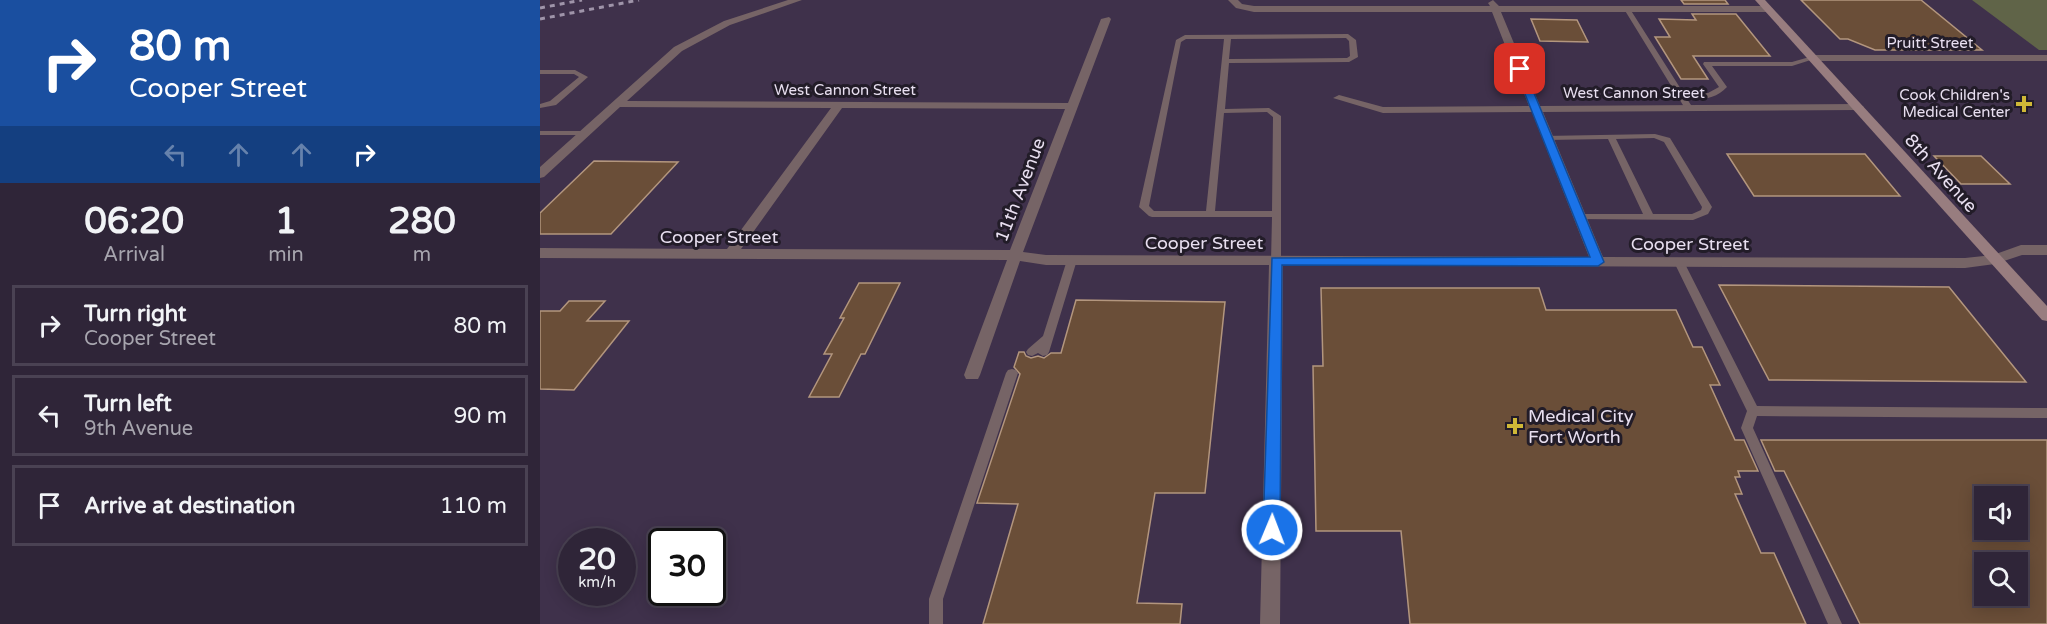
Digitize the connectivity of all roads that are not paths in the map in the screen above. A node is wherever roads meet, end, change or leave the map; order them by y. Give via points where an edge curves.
1 (797, 0) edge
2 (1236, 3) edge
3 (1764, 4) edge
4 (1494, 5) edge
5 (1627, 9) junction
6 (1106, 20) dead end
7 (1228, 37) junction
8 (1813, 58) junction
9 (2047, 58) edge
10 (1227, 61) junction
11 (540, 72) edge
12 (1682, 96) junction
13 (1339, 98) dead end
14 (618, 104) junction
15 (839, 105) junction
16 (540, 106) edge
17 (1071, 106) junction
18 (1536, 108) junction
19 (1689, 108) junction
20 (1858, 108) junction
21 (1220, 111) junction
22 (540, 133) edge
23 (584, 134) junction
24 (1611, 136) junction
25 (1547, 138) junction
26 (540, 174) edge
27 (1210, 214) junction
28 (1276, 214) junction
29 (1580, 216) junction
30 (1649, 216) junction
31 (2047, 250) edge
32 (540, 253) edge
33 (576, 254) junction
34 (730, 255) junction
35 (1014, 255) junction
36 (1995, 259) junction
37 (1072, 260) junction
38 (1276, 261) junction
39 (1598, 262) junction
40 (1679, 262) junction
41 (540, 263) edge
42 (2047, 316) edge
43 (1038, 352) dead end
44 (1012, 373) dead end
45 (972, 375) dead end
46 (1753, 411) junction
47 (2047, 413) edge
48 (936, 624) edge
49 (1270, 624) edge
50 (1835, 624) edge

1 - 14 street via 727,23 678,49
2 - 4 street via 1254,9
3 - 5 street
3 - 8 main road, 8th Avenue
4 - 5 street
4 - 18 street
5 - 12 lane
6 - 17 street, 11th Avenue
7 - 10 lane
7 - 10 lane via 1348,36 1354,57
7 - 27 lane via 1185,37 1178,41 1144,207 1152,214
8 - 9 street, Pruitt Street
8 - 12 lane via 1792,63 1707,64 1723,87 1704,97
8 - 20 main road, 8th Avenue
10 - 21 lane
11 - 16 lane via 575,72 584,77 553,103
12 - 19 lane
13 - 18 street, West Cannon Street via 1383,110
14 - 15 street, West Cannon Street
14 - 23 street
15 - 17 street, West Cannon Street
15 - 34 street
17 - 35 street, 11th Avenue
18 - 19 street, West Cannon Street
18 - 25 street
19 - 20 street, West Cannon Street
20 - 36 main road, 8th Avenue
21 - 27 lane
21 - 28 lane via 1269,110 1277,116
22 - 23 lane
23 - 26 street
24 - 25 lane
24 - 30 lane
24 - 30 lane via 1655,136 1667,140 1707,207 1694,216
25 - 29 street
27 - 28 lane
28 - 38 lane
29 - 30 lane
29 - 39 street
31 - 36 street, Cooper Street via 2021,250
32 - 33 street, Cooper Street
33 - 34 street, Cooper Street
33 - 41 street
34 - 35 street, Cooper Street
35 - 37 street, Cooper Street
35 - 45 street, 11th Avenue
36 - 40 street, Cooper Street via 1965,263
36 - 42 main road, 8th Avenue
37 - 38 street, Cooper Street
37 - 43 lane via 1049,336
38 - 39 street, Cooper Street
38 - 49 street
39 - 40 street, Cooper Street
40 - 46 lane
44 - 48 lane via 936,599
46 - 47 lane
46 - 50 lane via 1747,428

